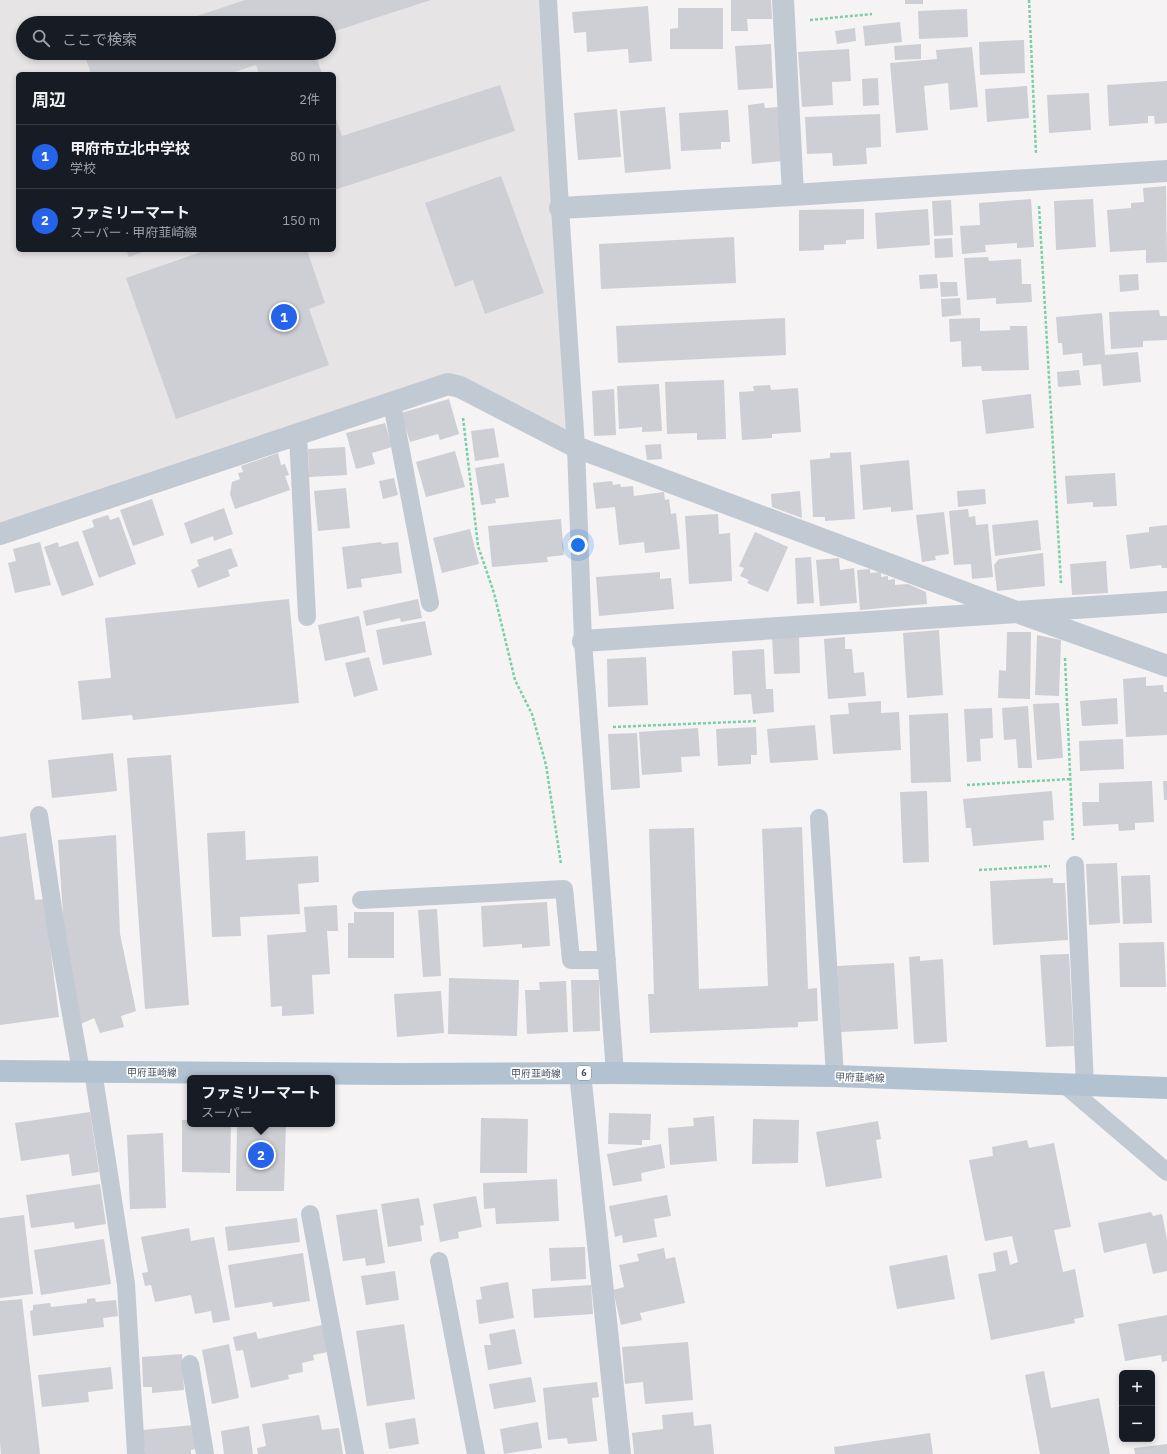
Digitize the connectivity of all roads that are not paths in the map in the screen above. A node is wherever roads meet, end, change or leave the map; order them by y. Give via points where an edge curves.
1 (548, 0) edge
2 (783, 0) edge
3 (1167, 171) edge
4 (793, 195) junction
5 (560, 208) junction
6 (392, 404) junction
7 (298, 435) junction
8 (576, 447) junction
9 (0, 534) edge
10 (1167, 602) edge
11 (430, 603) dead end
12 (1014, 611) junction
13 (308, 617) dead end
14 (1063, 618) junction
15 (583, 640) junction
16 (1167, 666) edge
17 (39, 815) dead end
18 (819, 818) dead end
19 (1074, 865) road end
20 (361, 900) dead end
21 (607, 960) junction
22 (0, 1071) edge
23 (87, 1071) junction
24 (580, 1073) junction
25 (615, 1073) junction
26 (835, 1076) junction
27 (1075, 1085) junction
28 (1167, 1088) edge
29 (1167, 1172) edge
30 (310, 1214) dead end
31 (439, 1261) dead end
32 (190, 1364) dead end
33 (136, 1454) edge
34 (205, 1454) edge
35 (355, 1454) edge
36 (476, 1454) edge
37 (620, 1454) edge

1 - 5 lane
2 - 4 street
3 - 4 street
4 - 5 street
5 - 8 lane
6 - 7 street
6 - 8 street via 448,384 460,387
6 - 11 lane
7 - 9 street
7 - 13 lane
8 - 12 street
8 - 15 lane
10 - 14 street
12 - 14 street
12 - 15 street
14 - 16 street
15 - 21 lane
17 - 23 lane via 57,935
18 - 26 lane
19 - 27 lane
20 - 21 lane via 564,889 571,960
21 - 25 lane
22 - 23 main road, 甲府韮崎線 / 6
23 - 24 main road, 甲府韮崎線 / 6
23 - 33 lane via 126,1284
24 - 25 main road, 甲府韮崎線 / 6
24 - 37 street
25 - 26 main road, 甲府韮崎線 / 6
26 - 27 main road, 甲府韮崎線 / 6
27 - 28 main road, 甲府韮崎線 / 6
27 - 29 lane
30 - 35 lane
31 - 36 lane
32 - 34 lane

